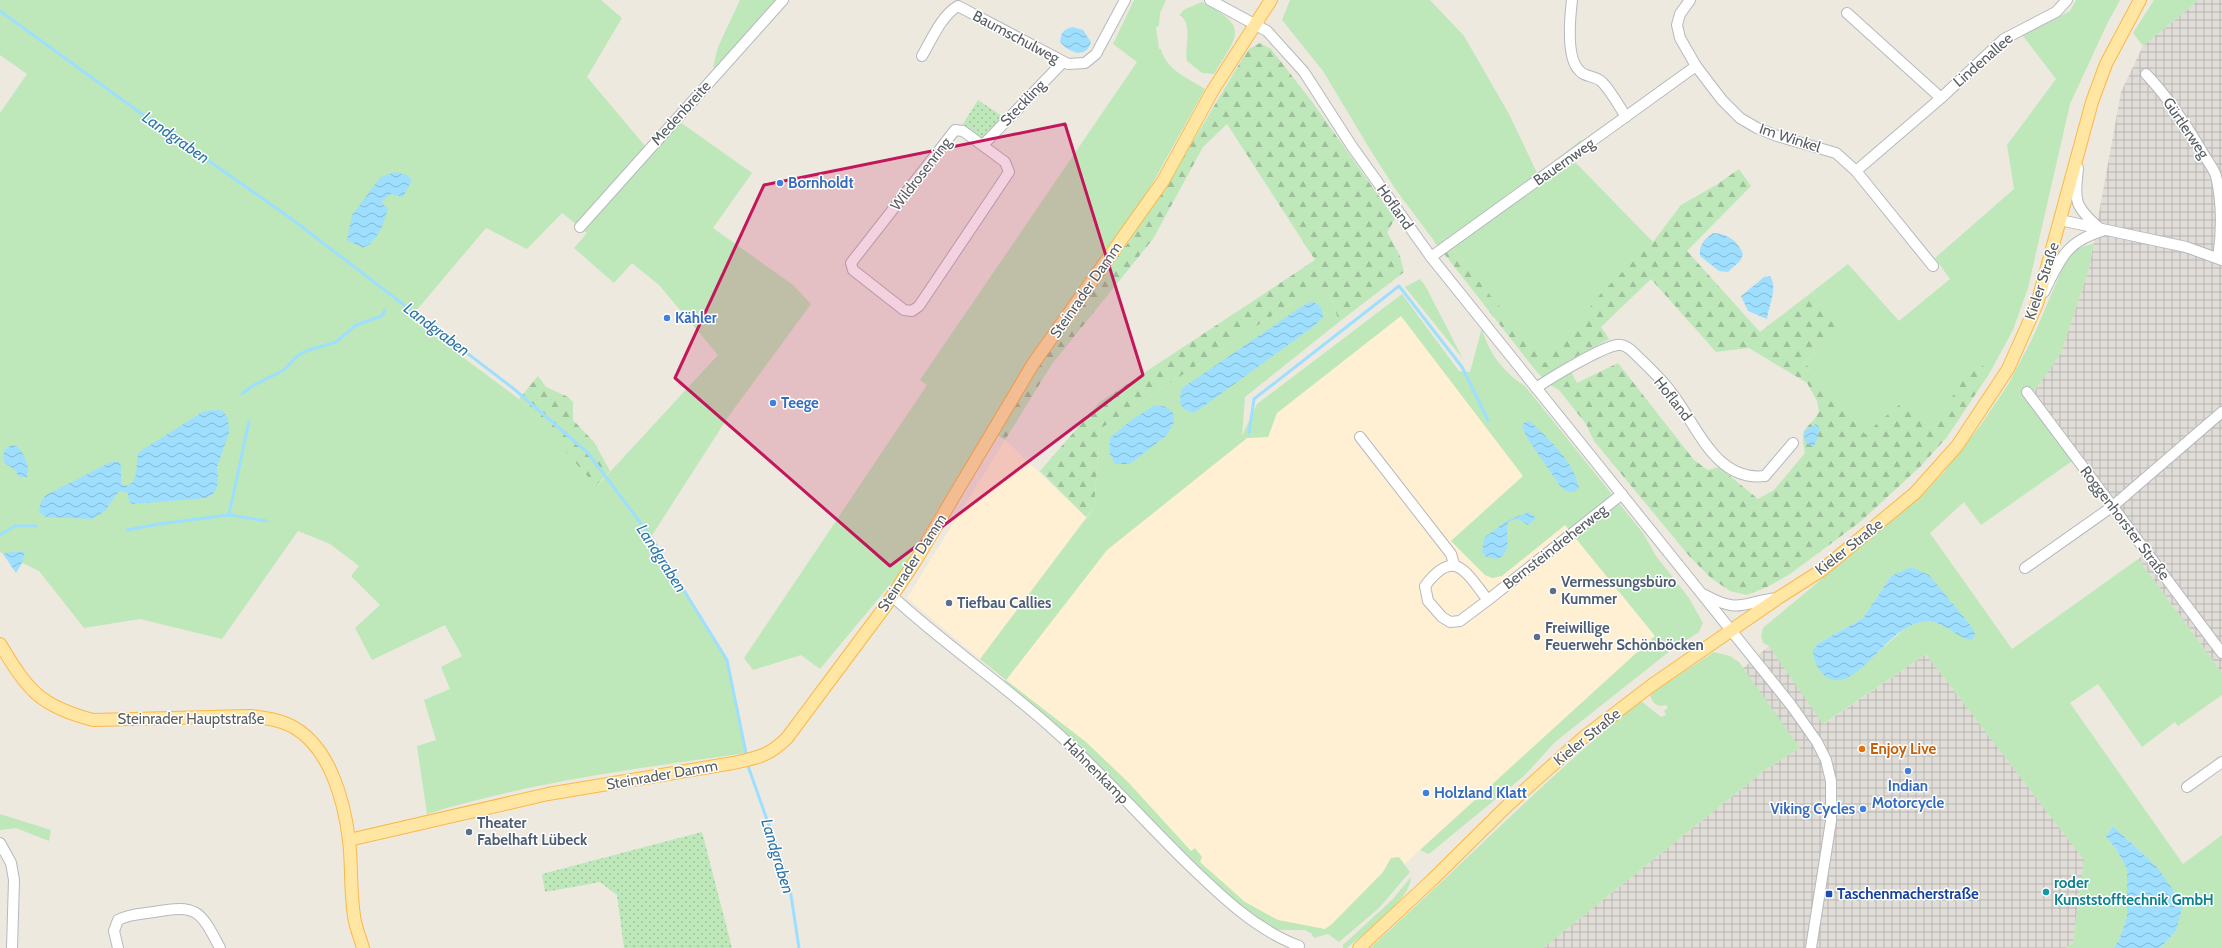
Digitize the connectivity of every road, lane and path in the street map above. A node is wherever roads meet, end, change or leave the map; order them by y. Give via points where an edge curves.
1 (783, 0) edge
2 (1125, 0) edge
3 (1210, 0) edge
4 (1271, 0) edge
5 (1572, 0) edge
6 (1690, 0) edge
7 (2067, 0) edge
8 (2140, 0) edge
9 (1847, 13) dead end
10 (1257, 25) junction
11 (922, 56) dead end
12 (1063, 62) junction
13 (1696, 66) junction
14 (2146, 74) dead end
15 (1941, 98) junction
16 (1626, 117) junction
17 (2080, 142) junction
18 (983, 145) junction
19 (1856, 171) junction
20 (2060, 220) junction
21 (580, 227) dead end
22 (2103, 229) junction
23 (1431, 257) junction
24 (2220, 259) edge
25 (1933, 266) dead end
26 (2037, 304) junction
27 (1536, 388) junction
28 (2027, 392) dead end
29 (2222, 412) edge
30 (1360, 437) dead end
31 (1793, 443) dead end
32 (1622, 494) junction
33 (2113, 506) junction
34 (1454, 564) junction
35 (2025, 568) dead end
36 (1701, 593) junction
37 (892, 596) junction
38 (1778, 598) junction
39 (1488, 600) junction
40 (1731, 631) junction
41 (0, 644) edge
42 (2222, 653) edge
43 (2222, 762) edge
44 (2187, 787) dead end
45 (349, 840) junction
46 (0, 843) edge
47 (1299, 946) dead end
48 (12, 948) edge
49 (118, 948) edge
50 (220, 948) edge
51 (363, 948) edge
52 (1359, 948) edge
53 (1811, 948) edge

1 - 21 street, Medenbreite
2 - 12 street, Baumschulweg via 1096,54 1085,63
3 - 10 street, Hofland
4 - 10 main road, Steinrader Damm
5 - 16 street via 1568,26 1577,69 1602,82
6 - 13 street, Im Winkel via 1680,14 1678,25 1680,38
7 - 15 street, Lindenallee via 2056,12 2004,39
8 - 17 main road, Kieler Straße via 2106,64
9 - 15 street, Lindenallee
10 - 23 street, Hofland via 1267,31 1304,72 1351,146
10 - 37 main road, Steinrader Damm via 1212,90 1163,181 1033,364
11 - 12 street, Baumschulweg via 938,28 958,6
12 - 18 street, Steckling
13 - 16 street, Bauernweg
13 - 19 street, Im Winkel via 1722,100 1740,118 1777,136 1836,153
14 - 24 street, Gürtlerweg via 2190,131 2216,174 2221,199
15 - 19 street, Lindenallee
16 - 23 street, Bauernweg
17 - 20 main road, Kieler Straße
17 - 22 street via 2075,195 2081,213
18 - 18 street, Wildrosenring via 962,130 955,130 851,263 853,270 904,310 912,311 919,306 1009,172 1005,162
19 - 25 street, Im Winkel
20 - 22 street
20 - 26 main road, Kieler Straße
22 - 24 street via 2186,247
22 - 26 street via 2075,242 2060,260
23 - 27 street, Hofland
26 - 38 main road, Kieler Straße via 2008,369 1957,446 1916,493 1822,570
27 - 31 street, Hofland via 1594,355 1617,345 1625,346 1671,392 1715,457 1734,472 1751,478 1765,476
27 - 32 street, Hofland
28 - 33 street, Roggenhorster Straße
29 - 33 street
30 - 34 street, Bernsteindreherweg via 1451,554
32 - 36 street, Hofland
32 - 39 street, Bernsteindreherweg
33 - 35 street
33 - 42 street, Roggenhorster Straße
34 - 39 street, Bernsteindreherweg via 1462,568
34 - 39 street, Bernsteindreherweg via 1445,567 1425,586 1428,601 1442,617 1450,622 1460,621
36 - 38 street via 1719,603 1734,606
36 - 40 street, Hofland
37 - 45 main road, Steinrader Damm via 786,738 775,750 763,756 548,794
37 - 47 street, Hahnenkamp via 1054,730 1232,904 1270,933
38 - 40 main road, Kieler Straße
40 - 52 main road, Kieler Straße via 1652,685 1584,737 1509,804
40 - 53 street via 1791,705 1817,742 1826,760 1831,781 1831,821
41 - 45 main road, Steinrader Hauptstraße via 31,688 44,701 68,713 92,720 251,716 273,719 293,727 307,737 321,753 340,797
43 - 44 street
45 - 51 main road, Steinrader Hauptstraße via 354,917
46 - 48 street via 12,863 14,880
49 - 50 street via 114,931 118,920 130,915 183,907 202,918

